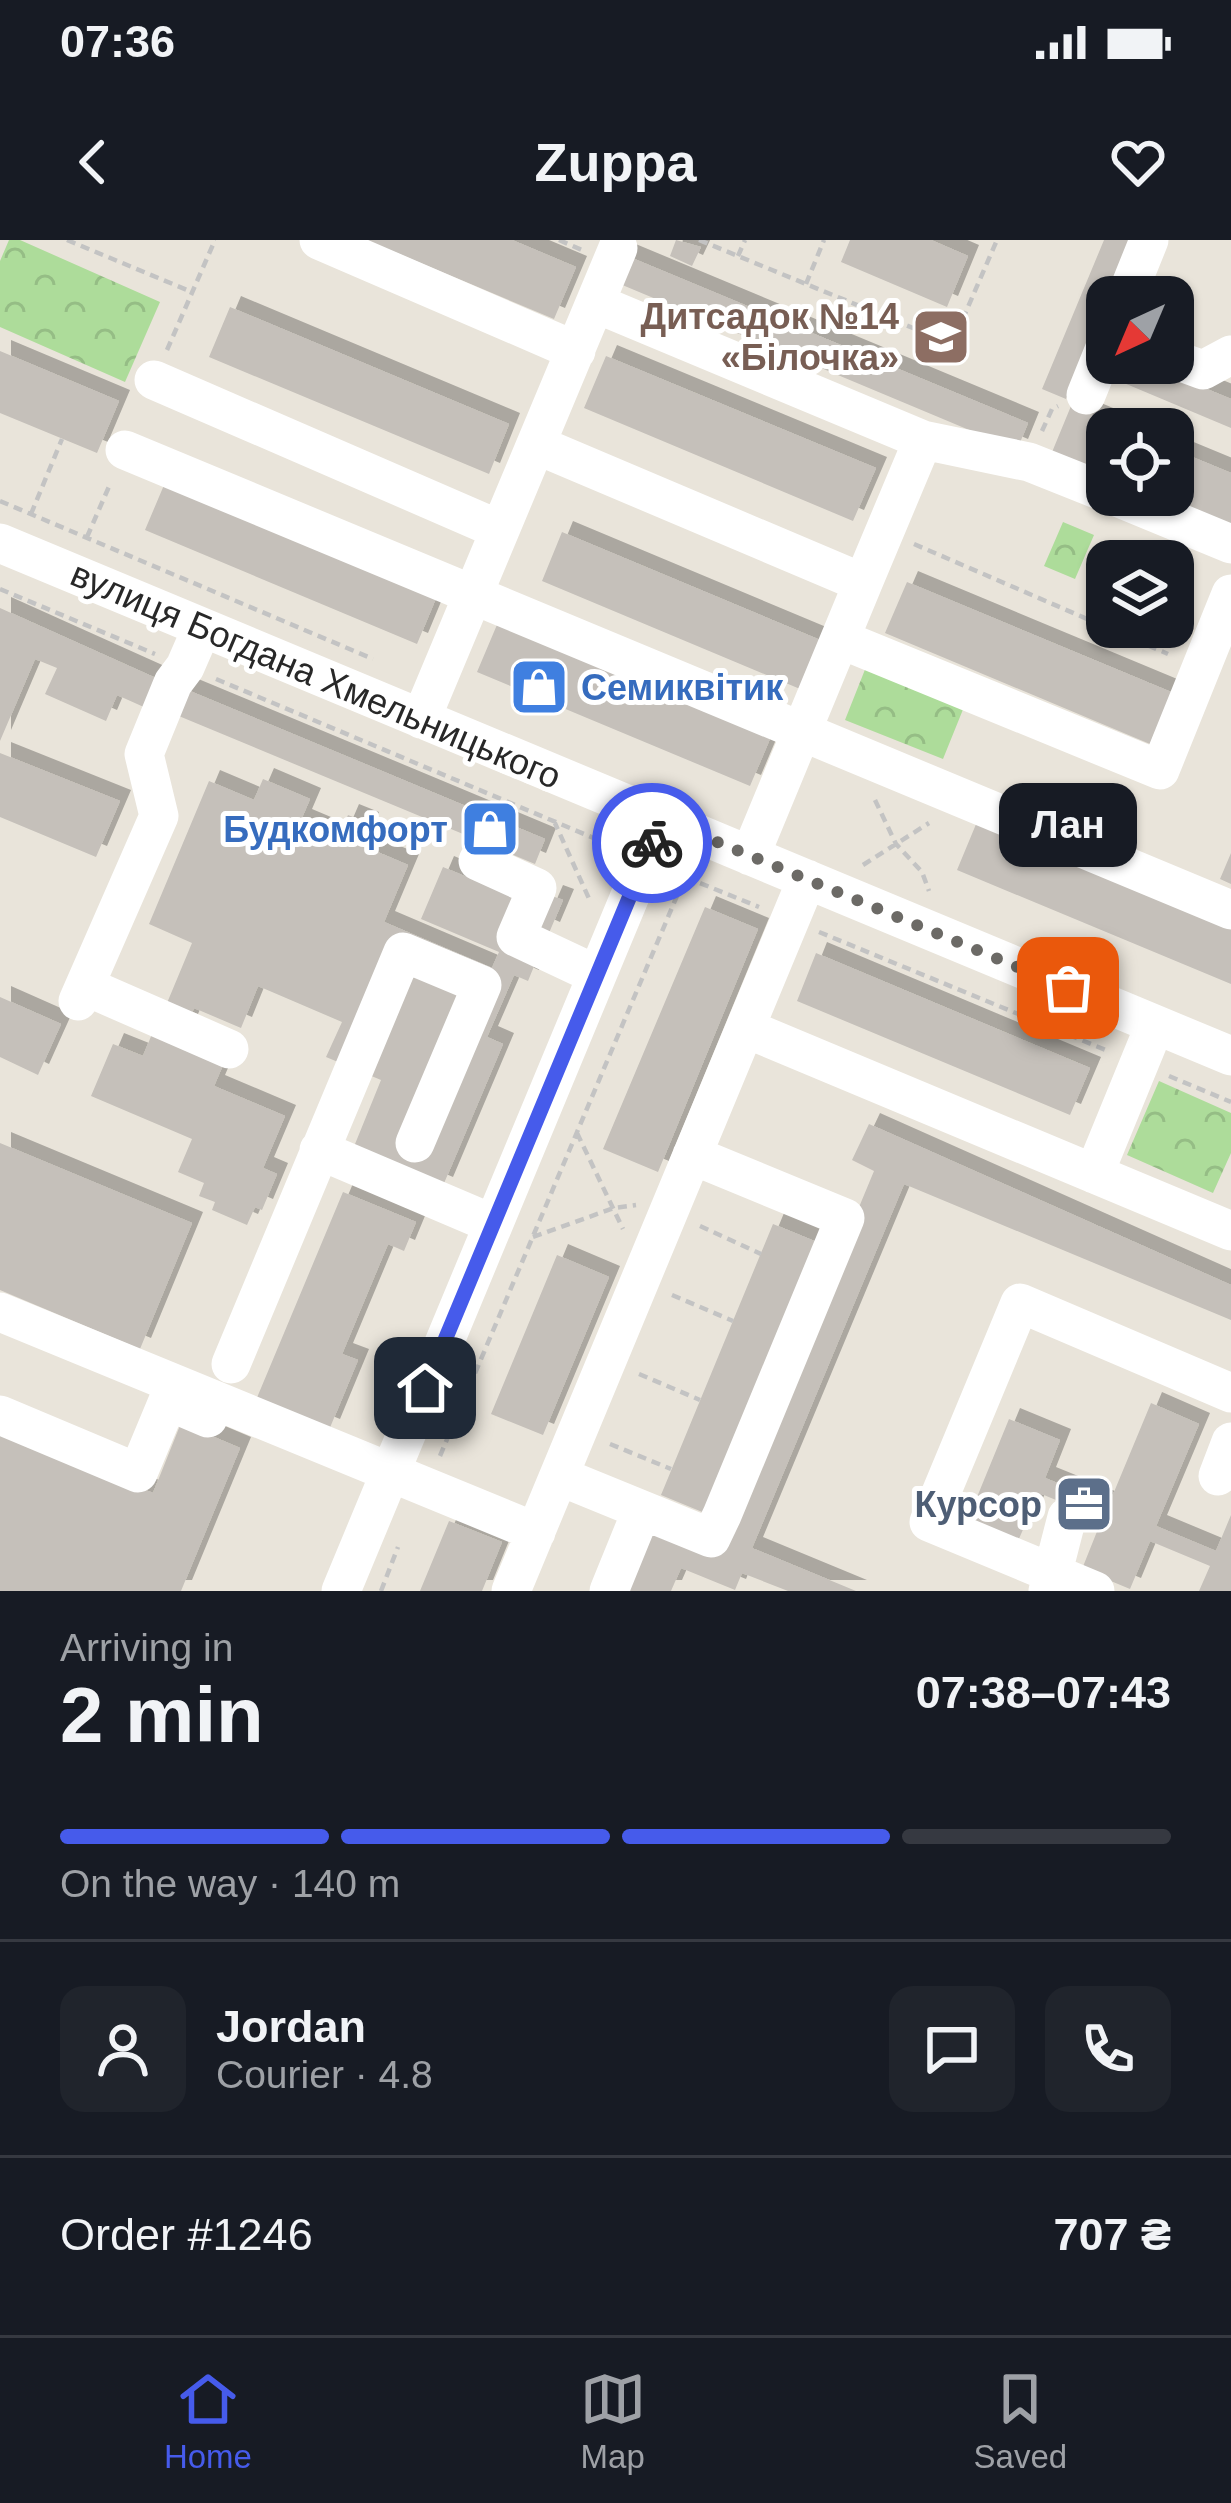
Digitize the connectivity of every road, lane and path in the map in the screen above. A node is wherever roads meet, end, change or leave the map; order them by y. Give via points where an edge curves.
1 (67, 240) edge
2 (319, 240) edge
3 (699, 240) edge
4 (745, 240) edge
5 (824, 240) edge
6 (997, 240) edge
7 (1149, 240) edge
8 (618, 248) dead end
9 (738, 256) junction
10 (1134, 276) edge
11 (806, 284) junction
12 (192, 292) dead end
13 (595, 303) junction
14 (576, 351) junction
15 (1231, 355) edge
16 (1194, 367) edge
17 (154, 380) dead end
18 (1090, 384) edge
19 (1086, 395) joint
20 (62, 439) dead end
21 (922, 440) junction
22 (537, 446) junction
23 (125, 450) dead end
24 (1029, 462) junction
25 (1086, 485) edge
26 (0, 501) edge
27 (31, 514) junction
28 (1163, 516) edge
29 (500, 530) junction
30 (884, 531) junction
31 (0, 543) edge
32 (1231, 544) edge
33 (137, 558) dead end
34 (863, 583) junction
35 (1231, 594) edge
36 (472, 597) junction
37 (202, 628) junction
38 (840, 639) junction
39 (1201, 668) junction
40 (421, 719) junction
41 (802, 733) junction
42 (870, 788) dead end
43 (964, 800) junction
44 (662, 819) junction
45 (554, 821) dead end
46 (896, 844) junction
47 (750, 856) junction
48 (478, 861) dead end
49 (863, 865) dead end
50 (807, 879) junction
51 (929, 893) dead end
52 (595, 910) dead end
53 (1231, 910) edge
54 (597, 975) junction
55 (1155, 1025) junction
56 (745, 1028) junction
57 (229, 1049) dead end
58 (1231, 1056) edge
59 (577, 1133) dead end
60 (415, 1143) dead end
61 (319, 1150) junction
62 (692, 1155) junction
63 (1094, 1174) junction
64 (670, 1207) junction
65 (614, 1208) junction
66 (494, 1224) junction
67 (1231, 1231) edge
68 (533, 1237) dead end
69 (760, 1254) dead end
70 (641, 1277) junction
71 (0, 1312) edge
72 (733, 1321) dead end
73 (606, 1361) junction
74 (232, 1364) dead end
75 (1231, 1393) edge
76 (700, 1400) dead end
77 (0, 1415) edge
78 (577, 1431) junction
79 (295, 1432) junction
80 (671, 1469) dead end
81 (391, 1471) junction
82 (559, 1476) junction
83 (642, 1510) junction
84 (1067, 1517) dead end
85 (536, 1532) junction
86 (1052, 1582) edge
87 (340, 1591) edge
88 (511, 1591) edge
89 (609, 1591) edge
90 (1095, 1591) edge

1 - 12 path
2 - 14 street
3 - 9 path
4 - 9 path
5 - 11 path
6 - 11 path via 952,344
7 - 10 street
8 - 13 street
9 - 11 path
13 - 14 street
13 - 21 street
14 - 22 street
15 - 16 street
17 - 29 street
18 - 19 street
19 - 24 path via 1052,409
20 - 27 path
21 - 24 street
21 - 30 street
22 - 29 street
22 - 34 street
23 - 36 street
24 - 25 street
26 - 27 path
27 - 33 path
28 - 32 street
29 - 36 street
30 - 34 street
30 - 39 path
31 - 37 street, вулиця Богдана Хмельницького
34 - 38 street
35 - 39 street
36 - 40 street
36 - 41 street
37 - 40 street, вулиця Богдана Хмельницького
37 - 57 street via 144,754 159,816 82,994
38 - 39 street via 1160,770
38 - 41 street
40 - 44 street, вулиця Богдана Хмельницького
41 - 43 street
41 - 47 street
42 - 46 path
43 - 46 path
43 - 53 street
44 - 47 street, вулиця Богдана Хмельницького
44 - 54 street
45 - 52 path
46 - 49 path
46 - 51 path
47 - 50 street, вулиця Богдана Хмельницького
48 - 54 street via 537,888 516,937
50 - 55 street, вулиця Богдана Хмельницького
50 - 56 street
54 - 66 street
55 - 58 street, вулиця Богдана Хмельницького
55 - 63 street
56 - 62 street
56 - 63 street
59 - 65 path
60 - 61 street via 482,985 403,952
61 - 66 street
61 - 74 street
62 - 64 street
62 - 83 street via 845,1218 711,1538
63 - 67 street
64 - 65 path
64 - 69 path
64 - 70 street
65 - 68 path
65 - 70 path
66 - 81 street
70 - 72 path
70 - 73 street
71 - 79 street
73 - 76 path
73 - 78 street
75 - 86 street via 1020,1303 929,1522
77 - 79 street via 138,1473 168,1401 246,1434
78 - 80 path
78 - 82 street
79 - 81 street
81 - 85 street
81 - 87 street
82 - 83 street
82 - 85 street
83 - 89 street
84 - 86 street
85 - 88 street
86 - 90 street

